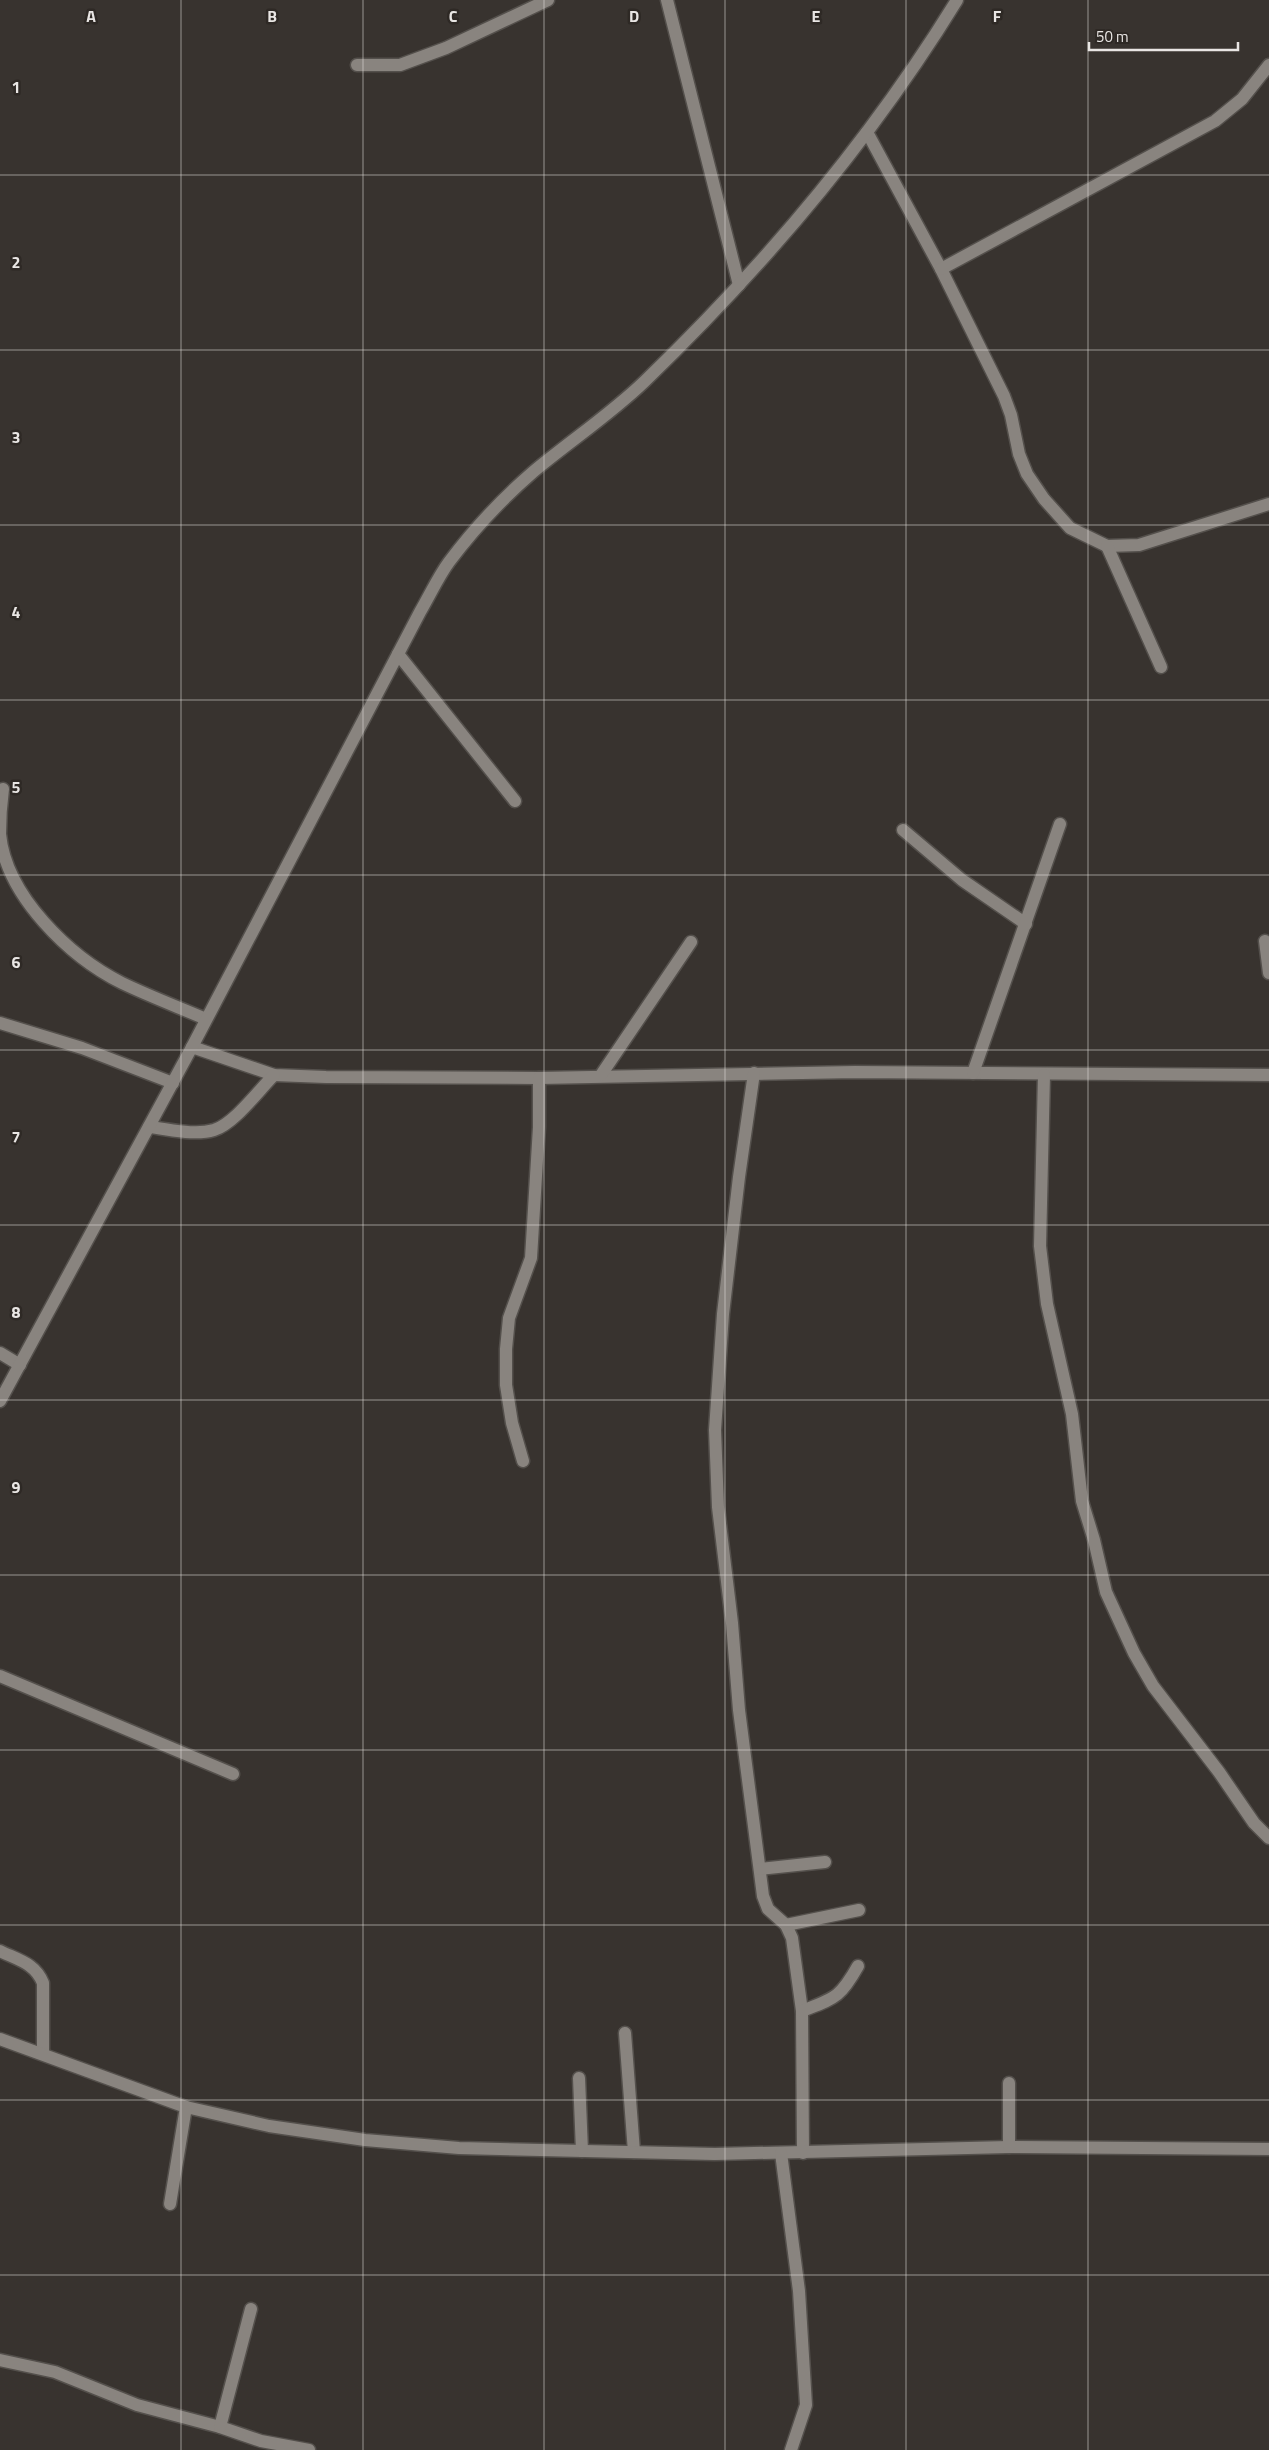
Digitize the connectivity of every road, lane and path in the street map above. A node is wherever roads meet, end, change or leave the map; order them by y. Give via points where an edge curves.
1 (548, 0) edge
2 (667, 0) edge
3 (957, 0) edge
4 (357, 65) dead end
5 (1269, 65) edge
6 (867, 132) junction
7 (940, 268) junction
8 (740, 285) junction
9 (1269, 504) edge
10 (1107, 546) junction
11 (398, 654) junction
12 (1161, 667) dead end
13 (3, 789) dead end
14 (515, 801) dead end
15 (1060, 824) dead end
16 (904, 830) dead end
17 (1026, 924) junction
18 (1265, 941) dead end
19 (690, 942) dead end
20 (1269, 973) edge
21 (206, 1019) junction
22 (0, 1023) edge
23 (192, 1047) junction
24 (754, 1073) junction
25 (973, 1073) junction
26 (274, 1075) junction
27 (601, 1075) junction
28 (1044, 1075) junction
29 (1269, 1075) edge
30 (539, 1078) junction
31 (173, 1083) junction
32 (149, 1127) junction
33 (0, 1353) edge
34 (20, 1365) junction
35 (0, 1401) edge
36 (523, 1461) dead end
37 (0, 1676) edge
38 (233, 1774) dead end
39 (1269, 1838) edge
40 (825, 1862) dead end
41 (760, 1869) junction
42 (859, 1910) dead end
43 (786, 1925) junction
44 (0, 1951) edge
45 (858, 1966) dead end
46 (802, 2011) junction
47 (625, 2033) dead end
48 (0, 2038) edge
49 (43, 2053) junction
50 (579, 2078) dead end
51 (1009, 2083) dead end
52 (186, 2107) junction
53 (1009, 2147) junction
54 (1269, 2149) edge
55 (582, 2151) junction
56 (634, 2152) junction
57 (803, 2152) junction
58 (781, 2153) junction
59 (170, 2204) dead end
60 (252, 2309) dead end
61 (0, 2360) edge
62 (220, 2427) junction
63 (309, 2450) edge
64 (790, 2450) edge

1 - 4 street via 446,48 400,65
2 - 8 street
3 - 6 street
5 - 7 street via 1242,99 1215,121
6 - 7 street
6 - 8 street
7 - 10 street via 1004,396 1027,474 1070,528
8 - 11 street via 642,384 532,473 486,519 449,562
9 - 10 street via 1139,545
10 - 12 street
11 - 14 street
11 - 21 street
13 - 21 street via 0,836 22,894 42,921 64,943 121,982
15 - 17 street
16 - 17 street via 962,880
17 - 25 street
18 - 20 street
19 - 27 street
21 - 23 street
22 - 31 street via 82,1048
23 - 26 street
23 - 31 street
24 - 25 street
24 - 27 street
24 - 41 street via 723,1314 715,1430 718,1507 739,1710
25 - 28 street
26 - 30 street
26 - 32 street via 231,1120 216,1130 197,1132
27 - 30 street
28 - 29 street
28 - 39 street via 1040,1246 1047,1304 1072,1414 1082,1501 1106,1592 1153,1686 1254,1823
30 - 36 street via 531,1258 509,1318 506,1349 506,1385
31 - 32 street
32 - 34 street
33 - 34 street
34 - 35 street
37 - 38 street
40 - 41 street
41 - 43 street via 768,1909
42 - 43 street
43 - 46 street via 792,1938
44 - 49 street via 35,1968 40,1975 43,1983
45 - 46 street via 835,1998
46 - 57 street
47 - 56 street
48 - 49 street
49 - 52 street
50 - 55 street
51 - 53 street
52 - 55 street via 270,2126 365,2140 459,2148
52 - 59 street
53 - 54 street
53 - 57 street
55 - 56 street
56 - 58 street
57 - 58 street
58 - 64 street via 799,2292 806,2405
60 - 62 street
61 - 62 street via 55,2372 138,2405
62 - 63 street via 261,2441

